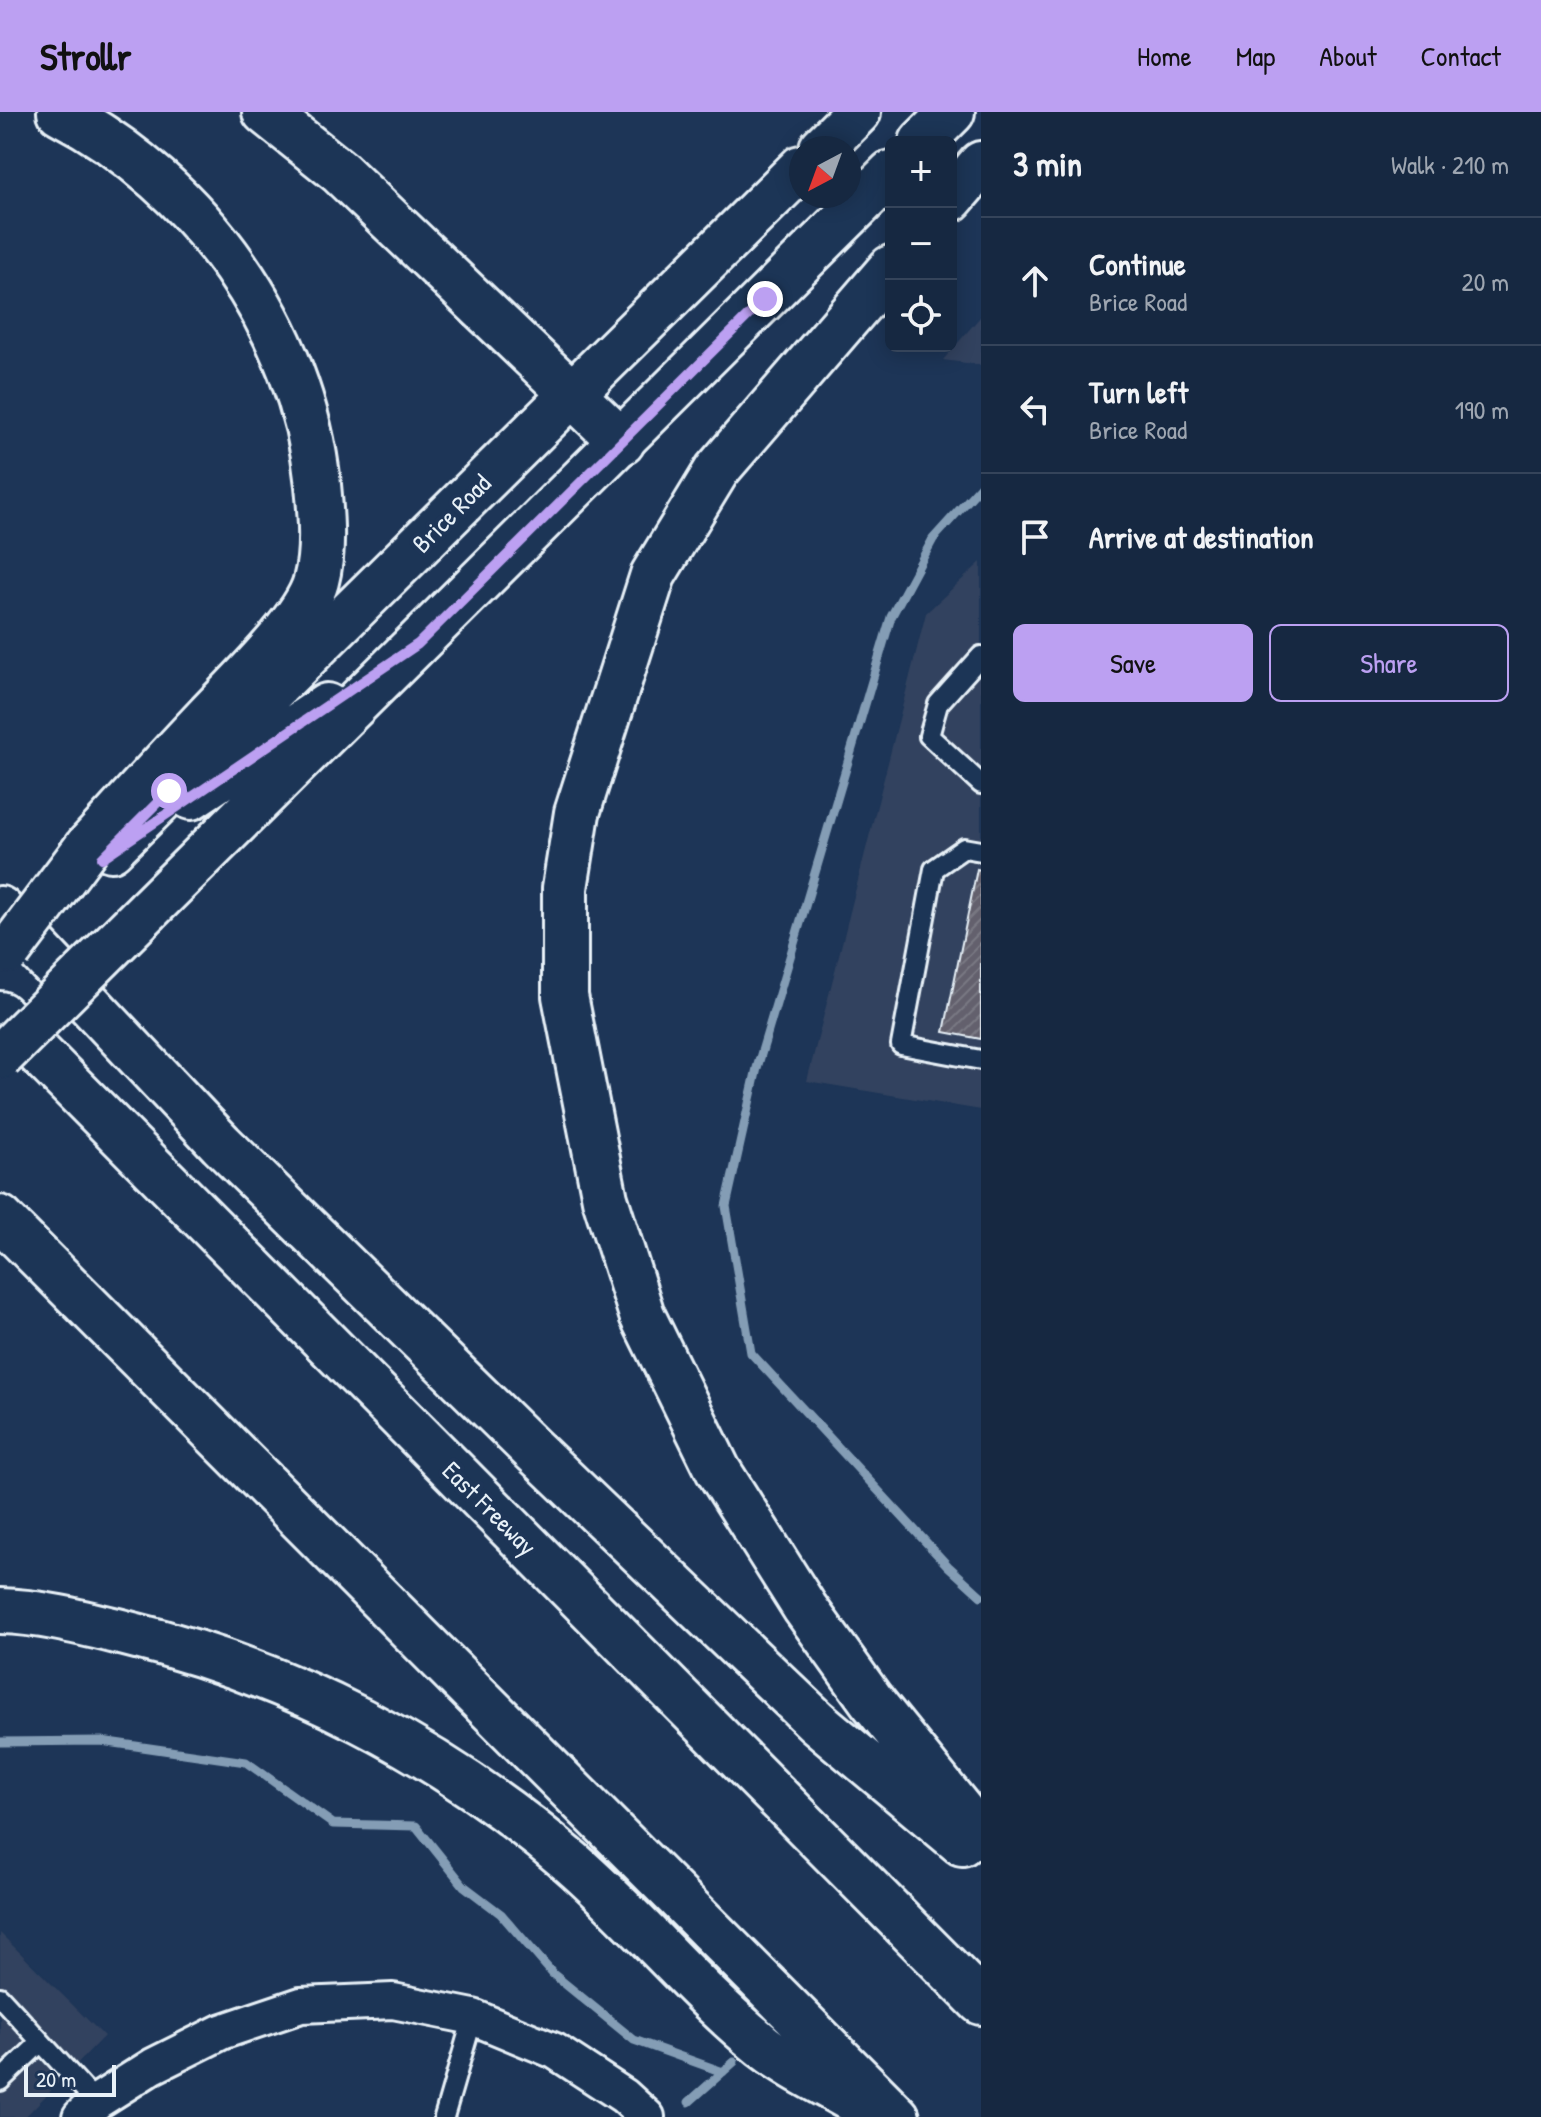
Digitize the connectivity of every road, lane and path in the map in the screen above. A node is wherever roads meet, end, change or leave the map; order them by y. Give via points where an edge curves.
1 (60, 112) edge
2 (265, 112) edge
3 (858, 112) edge
4 (952, 112) edge
5 (834, 136) edge
6 (928, 136) edge
7 (981, 164) edge
8 (885, 179) edge
9 (789, 180) edge
10 (957, 192) edge
11 (885, 275) edge
12 (572, 393) junction
13 (622, 442) junction
14 (418, 644) junction
15 (981, 656) edge
16 (981, 784) edge
17 (981, 851) edge
18 (95, 852) junction
19 (0, 909) edge
20 (5, 956) edge
21 (0, 1014) edge
22 (0, 1057) edge
23 (981, 1060) edge
24 (0, 1218) edge
25 (0, 1611) edge
26 (964, 1834) edge
27 (0, 1997) edge
28 (981, 2002) edge
29 (473, 2017) junction
30 (40, 2043) junction
31 (0, 2081) edge
32 (88, 2110) edge
33 (444, 2117) edge
34 (647, 2117) edge
35 (881, 2117) edge
36 (897, 2117) edge

1 - 18 main road via 145,169 197,218 239,269 299,391 314,450 322,520 315,583 281,638
2 - 12 main road via 340,172
3 - 5 main road
4 - 6 main road
7 - 10 main road
8 - 13 main road
9 - 12 main road, Brice Road
11 - 26 main road via 717,470 653,575 577,813 565,888 565,996 605,1199 649,1329 718,1470 805,1608
12 - 13 main road
12 - 18 main road, Brice Road
13 - 14 main road
14 - 18 main road
14 - 22 main road, bridge
15 - 16 lane via 938,704 929,736
17 - 23 lane via 964,848 934,869 901,1045
18 - 20 main road, bridge
19 - 26 main road via 221,1144 531,1448 816,1721
21 - 28 main road, East Freeway
24 - 36 main road
25 - 35 main road via 82,1622 172,1644 250,1670 399,1739 484,1792 572,1863 764,2046
27 - 30 lane
29 - 32 street via 393,2001 301,2005 221,2032 153,2066
29 - 33 lane
29 - 34 street via 555,2051
30 - 31 lane
30 - 32 lane

